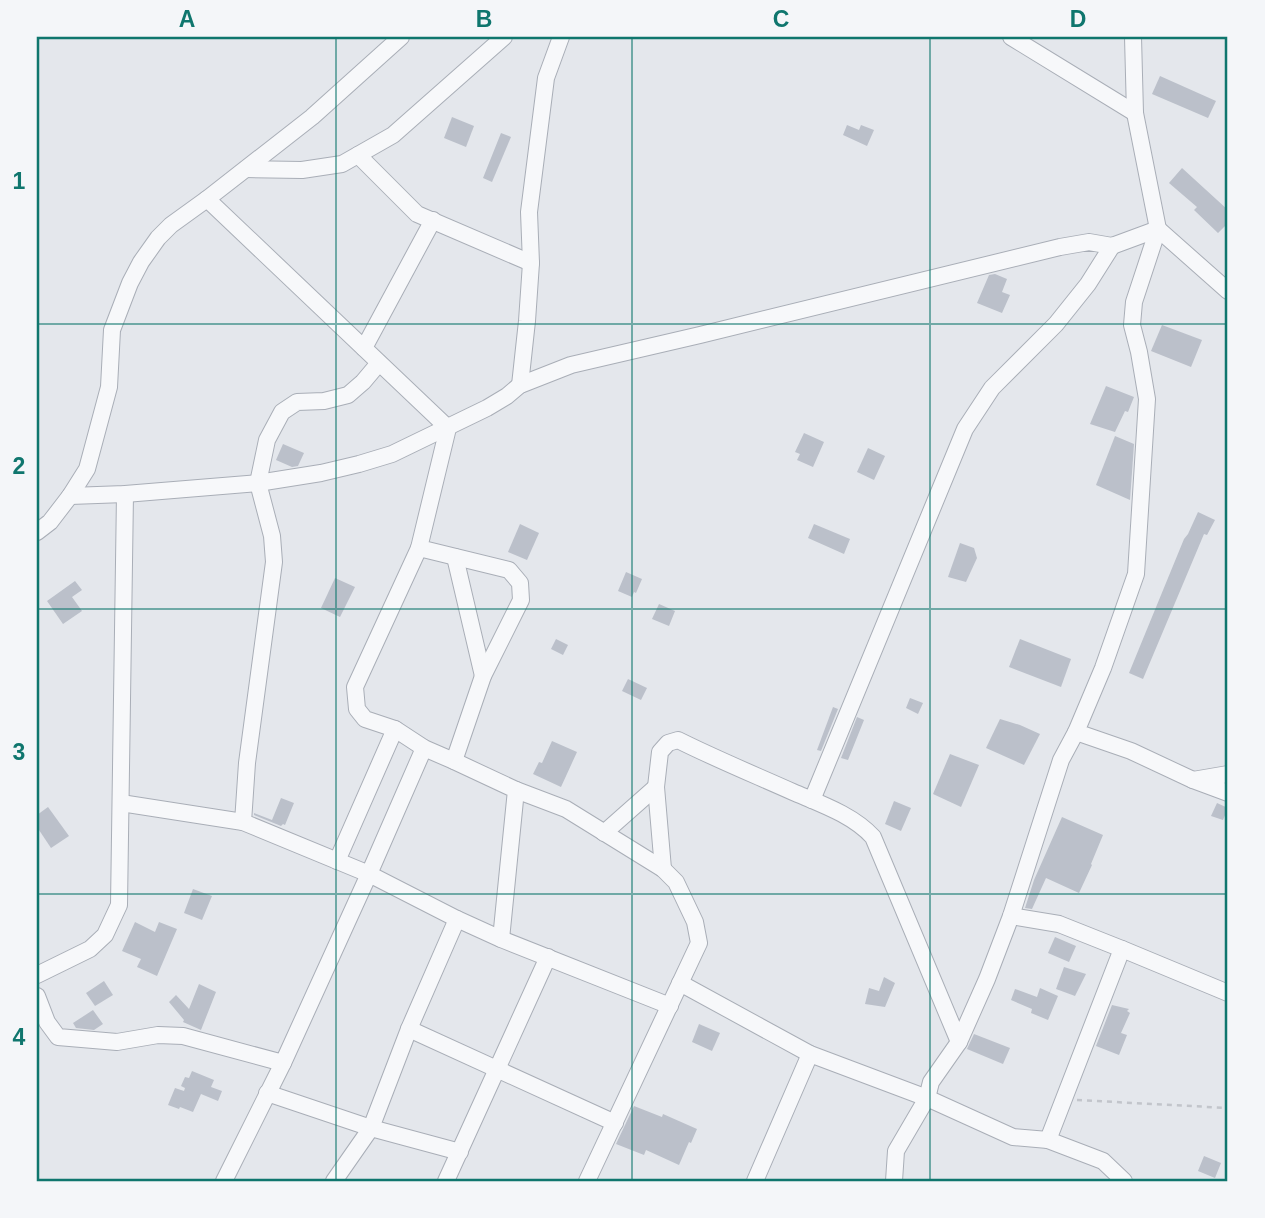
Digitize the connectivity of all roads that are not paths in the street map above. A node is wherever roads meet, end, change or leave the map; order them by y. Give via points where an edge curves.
1 (401, 37) edge
2 (504, 37) edge
3 (561, 37) edge
4 (1011, 37) edge
5 (1133, 37) edge
6 (1135, 113) junction
7 (358, 155) junction
8 (246, 169) junction
9 (207, 199) junction
10 (433, 220) junction
11 (1158, 229) junction
12 (1112, 246) junction
13 (531, 263) junction
14 (1228, 291) edge
15 (364, 348) junction
16 (380, 363) junction
17 (520, 385) junction
18 (448, 428) junction
19 (258, 483) junction
20 (125, 494) junction
21 (70, 496) junction
22 (37, 532) edge
23 (419, 548) junction
24 (455, 557) junction
25 (483, 676) junction
26 (395, 729) junction
27 (1076, 732) junction
28 (424, 748) junction
29 (454, 761) junction
30 (1228, 774) edge
31 (1193, 780) junction
32 (656, 787) junction
33 (516, 790) junction
34 (1228, 793) edge
35 (812, 800) junction
36 (121, 803) junction
37 (243, 822) junction
38 (604, 833) junction
39 (337, 861) junction
40 (663, 869) junction
41 (369, 874) junction
42 (1011, 916) junction
43 (457, 919) junction
44 (501, 939) junction
45 (1122, 949) junction
46 (548, 957) junction
47 (37, 975) edge
48 (680, 983) junction
49 (1228, 993) edge
50 (37, 996) edge
51 (670, 1006) junction
52 (409, 1029) junction
53 (959, 1042) junction
54 (810, 1054) junction
55 (283, 1063) junction
56 (498, 1070) junction
57 (267, 1093) junction
58 (927, 1098) junction
59 (615, 1123) junction
60 (371, 1128) junction
61 (1048, 1140) junction
62 (460, 1152) junction
63 (224, 1181) edge
64 (334, 1181) edge
65 (446, 1181) edge
66 (587, 1181) edge
67 (755, 1181) edge
68 (894, 1181) edge
69 (1124, 1181) edge

1 - 8 street
2 - 7 street via 393,135
3 - 13 street via 544,87 529,212
4 - 6 street
5 - 6 street
6 - 11 street
7 - 8 street via 342,164 302,170
7 - 10 street via 412,210
8 - 9 street
9 - 15 street
9 - 21 street via 158,239 130,283 112,330 109,387 87,469
10 - 13 street
10 - 15 street
11 - 12 street
11 - 14 street
11 - 27 street via 1134,302 1132,324 1147,399 1136,575
12 - 17 street via 1089,242 1060,247 571,365
12 - 35 street via 1056,324 992,388 965,429
13 - 17 street
15 - 16 street
16 - 18 street
16 - 19 street via 348,395 297,402 282,412 267,440
17 - 18 street
18 - 19 street via 370,461
18 - 23 street
19 - 20 street
19 - 37 street via 274,562
20 - 21 street
20 - 36 street
21 - 22 street
23 - 24 street
23 - 26 street via 355,687 357,709 365,719
24 - 25 street
24 - 25 street via 509,570 520,583 522,600
25 - 29 street
26 - 28 street
26 - 39 street
27 - 31 street
27 - 42 street via 1061,760
28 - 29 street
28 - 41 street
29 - 33 street
30 - 31 street
31 - 34 street
32 - 35 street via 660,752 678,740
32 - 38 street
32 - 40 street
33 - 38 street via 566,809
33 - 44 street
35 - 53 street via 863,826 873,837
36 - 37 street
36 - 47 street via 119,905 110,925 90,949
37 - 39 street
38 - 40 street
39 - 41 street
40 - 48 street via 676,882 695,922 699,943
41 - 43 street
41 - 55 street
42 - 45 street via 1059,924
42 - 53 street
43 - 44 street
43 - 52 street
44 - 46 street
45 - 49 street
45 - 61 street
46 - 51 street
46 - 56 street
48 - 51 street
48 - 54 street
50 - 55 street via 58,1037 117,1042 183,1035
51 - 59 street
52 - 56 street
52 - 60 street
53 - 58 street via 932,1082
54 - 58 street
54 - 67 street
55 - 57 street
56 - 59 street
56 - 62 street
57 - 60 street
57 - 63 street
58 - 61 street via 1013,1137
58 - 68 street via 896,1151
59 - 66 street
60 - 62 street
60 - 64 street
61 - 69 street via 1103,1161
62 - 65 street

